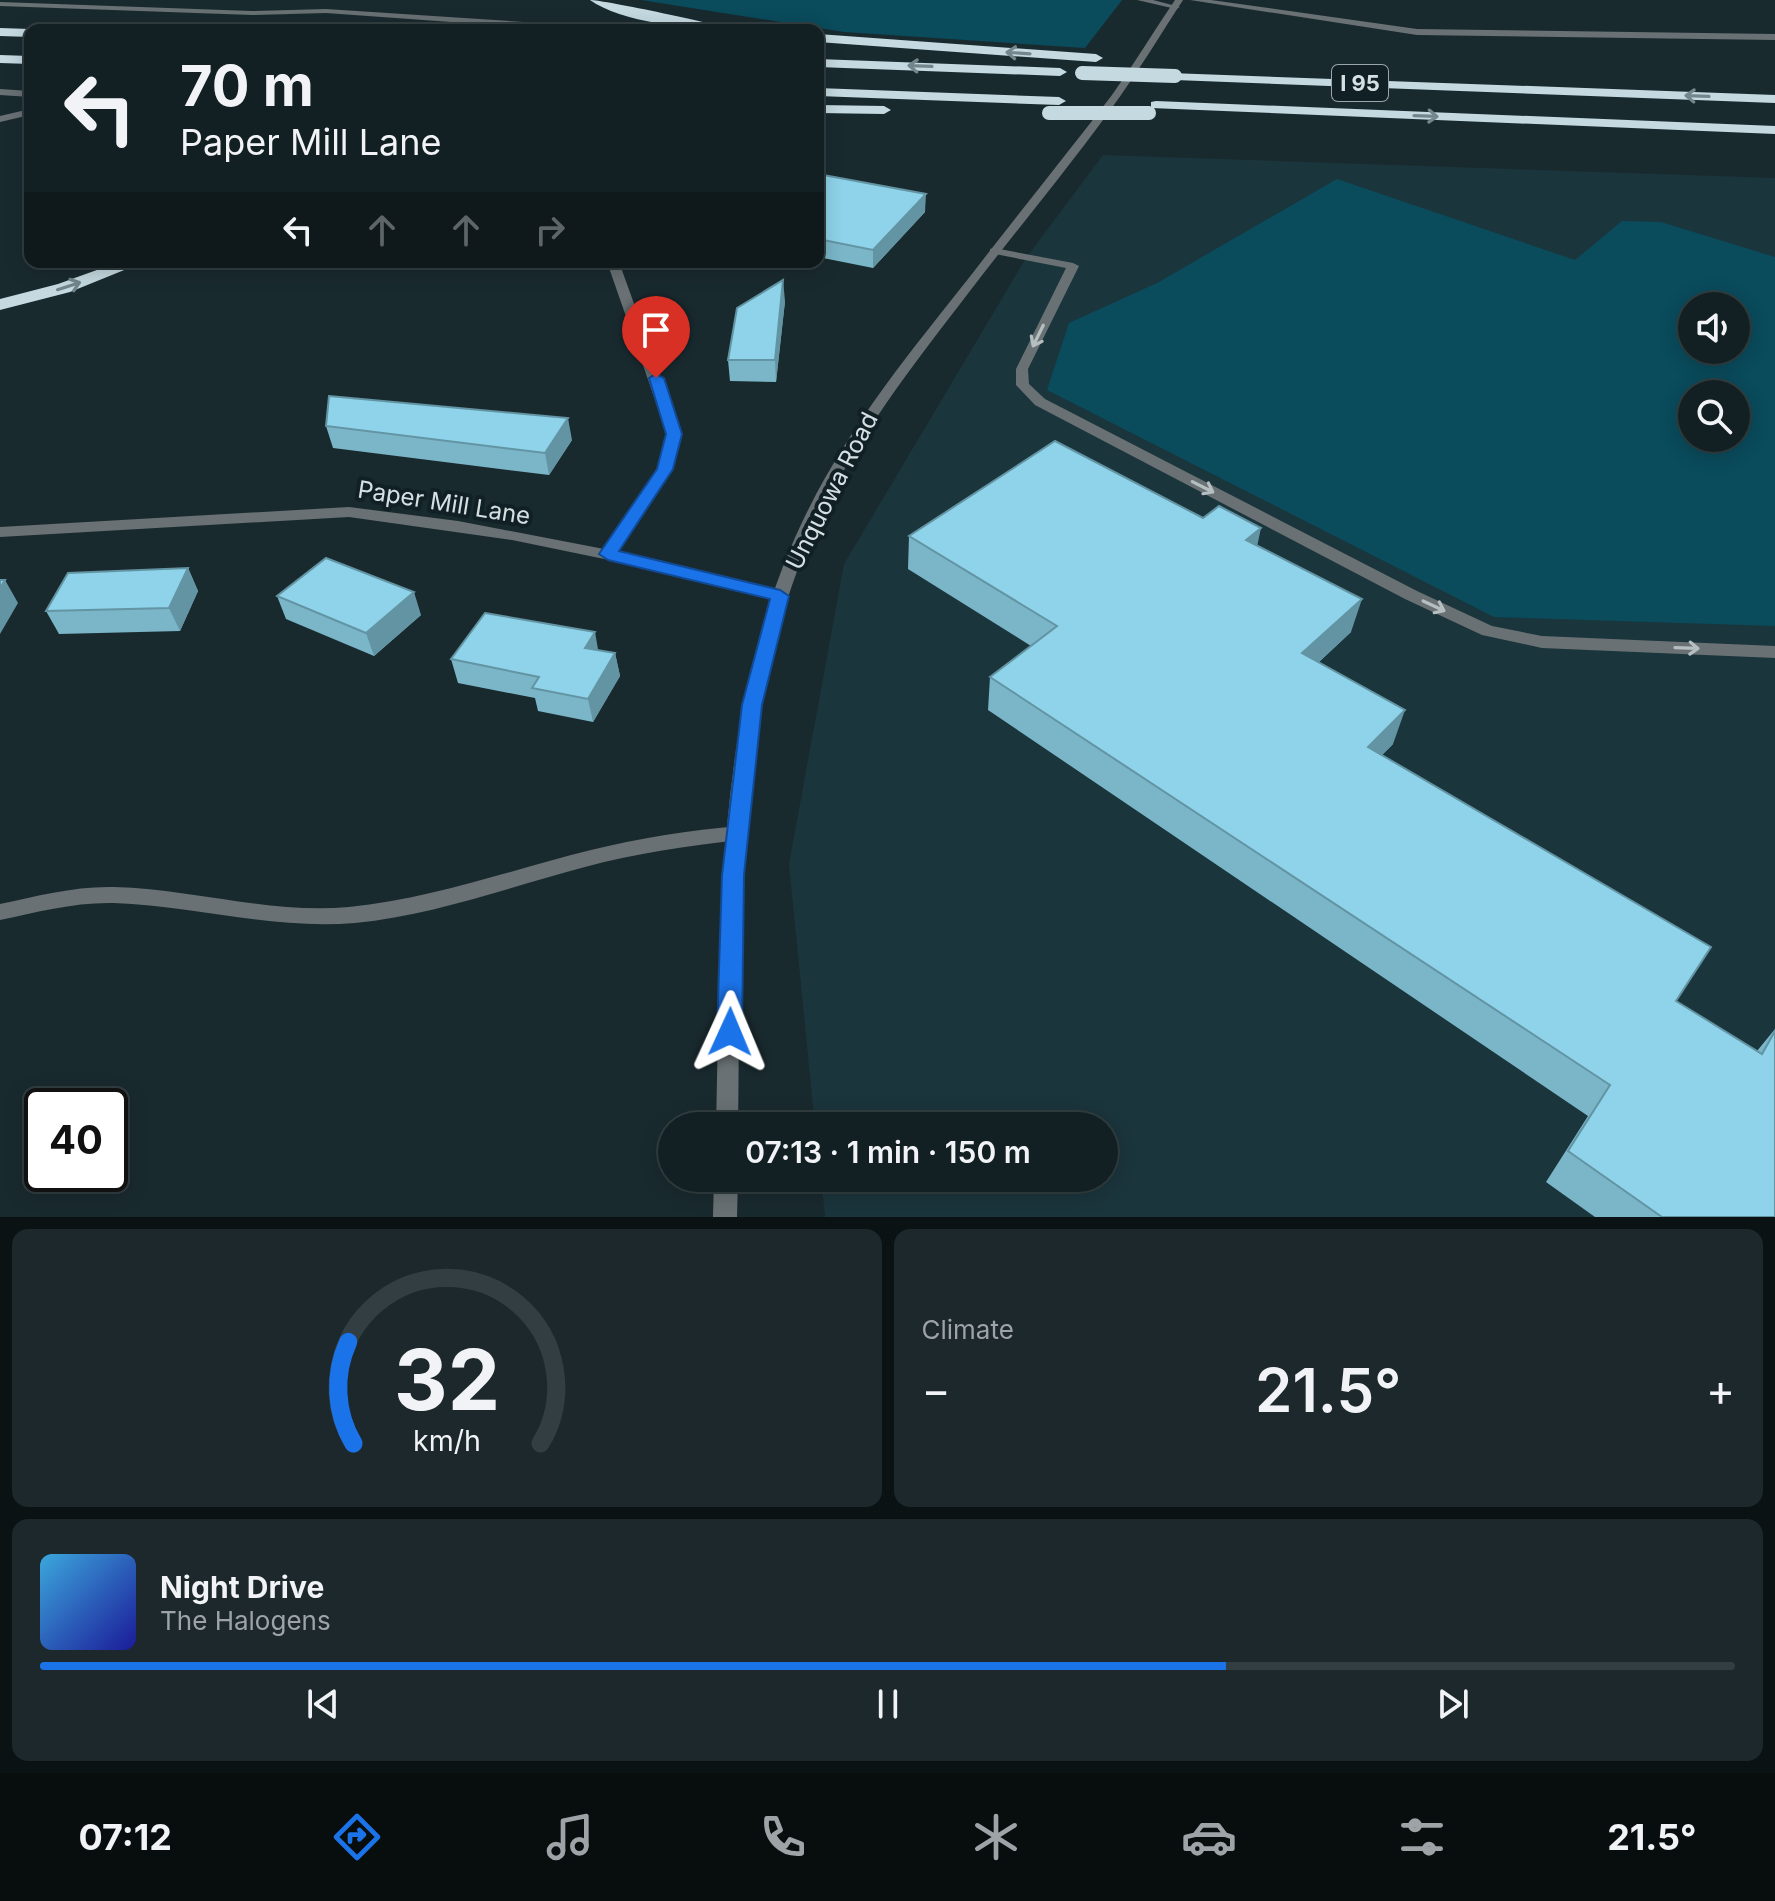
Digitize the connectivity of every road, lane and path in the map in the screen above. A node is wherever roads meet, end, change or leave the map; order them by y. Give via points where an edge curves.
1 (596, 0) edge
2 (1141, 0) edge
3 (1194, 0) edge
4 (1178, 3) edge
5 (0, 4) edge
6 (513, 24) edge
7 (690, 24) edge
8 (0, 32) edge
9 (24, 33) edge
10 (1775, 37) edge
11 (824, 40) edge
12 (0, 59) edge
13 (24, 60) edge
14 (824, 63) edge
15 (1546, 90) junction
16 (0, 92) edge
17 (824, 92) edge
18 (24, 94) edge
19 (1775, 99) edge
20 (1054, 107) junction
21 (824, 109) edge
22 (24, 113) edge
23 (0, 119) edge
24 (1552, 121) junction
25 (1775, 130) edge
26 (1775, 136) edge
27 (994, 251) junction
28 (119, 268) edge
29 (615, 268) edge
30 (0, 305) edge
31 (0, 532) edge
32 (608, 554) junction
33 (780, 596) junction
34 (1775, 652) edge
35 (740, 833) junction
36 (0, 912) edge
37 (727, 1112) edge
38 (726, 1192) edge
39 (725, 1217) edge

1 - 7 highway
2 - 4 street
3 - 10 street via 1417,32
4 - 27 street, Unquowa Road via 1117,94
5 - 6 street via 326,11
8 - 9 highway
15 -> 11 highway
12 - 13 highway
15 -> 14 highway, I 95, bridge
19 -> 15 highway, I 95
16 - 18 street
17 - 20 highway
20 - 21 highway
20 -> 24 highway, I 95, bridge
22 - 23 street
24 - 25 highway, I 95
24 - 26 highway
27 - 33 street, Unquowa Road via 854,439 799,546
27 -> 34 street via 1073,266 1022,369 1023,385 1040,402 1411,595 1488,631 1542,642
30 -> 28 highway
29 - 32 street via 674,434 665,469
31 - 32 street, Paper Mill Lane via 349,512
32 - 33 street, Paper Mill Lane
33 - 35 street, Unquowa Road via 752,705
35 - 36 street via 648,845 422,906 335,916 249,913 111,895
35 - 37 street, Unquowa Road via 733,875
38 - 39 street

